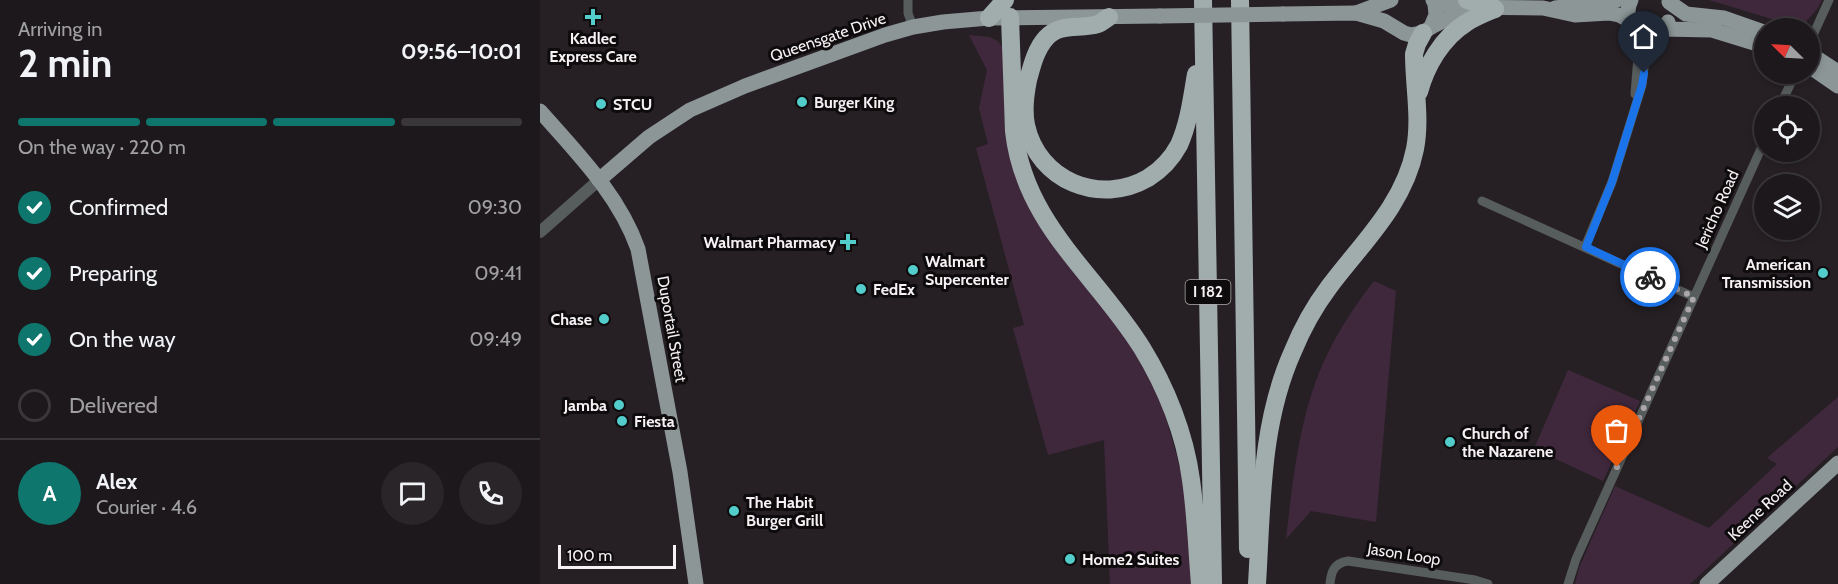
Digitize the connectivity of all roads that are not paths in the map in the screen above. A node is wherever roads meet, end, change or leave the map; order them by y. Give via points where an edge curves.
1 (908, 0) edge
2 (1202, 0) edge
3 (1240, 0) edge
4 (1391, 0) edge
5 (1434, 0) edge
6 (1467, 0) edge
7 (1617, 0) edge
8 (1631, 0) edge
9 (1829, 0) edge
10 (1668, 1) edge
11 (1008, 9) edge
12 (1495, 9) junction
13 (1550, 9) junction
14 (1356, 12) junction
15 (1109, 17) junction
16 (989, 18) joint
17 (1820, 20) edge
18 (1632, 24) junction
19 (913, 27) junction
20 (1754, 28) edge
21 (1427, 30) junction
22 (1659, 30) junction
23 (1754, 43) edge
24 (1820, 60) edge
25 (1838, 72) edge
26 (1820, 74) edge
27 (1838, 86) edge
28 (1417, 102) junction
29 (1634, 105) junction
30 (540, 111) edge
31 (1755, 162) edge
32 (599, 180) junction
33 (1482, 201) dead end
34 (540, 232) edge
35 (1586, 247) junction
36 (1694, 297) junction
37 (1838, 463) edge
38 (696, 584) edge
39 (1200, 584) edge
40 (1213, 584) edge
41 (1249, 584) edge
42 (1257, 584) edge
43 (1330, 584) edge
44 (1488, 584) edge
45 (1568, 584) edge
46 (1707, 584) edge

1 - 19 street
2 - 15 highway via 1194,86 1178,145 1162,167 1140,182 1101,190 1068,181 1046,164 1029,136 1024,102 1033,62 1045,39 1058,30 1098,24
2 - 40 highway, I 182
3 - 41 highway, I 182
4 - 14 main road
5 - 12 main road via 1451,7
5 - 21 main road via 1436,15
6 - 12 highway
7 - 13 main road
8 - 18 main road via 1628,8
9 - 17 street
10 - 20 main road via 1688,15 1724,18
10 - 22 main road via 1669,20
11 - 15 main road
11 - 16 highway
11 - 39 highway via 1014,131 1023,173 1044,218 1132,333 1165,391 1191,478
12 - 13 main road
12 - 21 main road via 1445,20
12 - 28 highway via 1465,23 1443,44 1426,72
13 - 18 main road via 1575,15 1611,13
14 - 15 main road, bridge
14 - 21 main road via 1411,35
16 - 19 main road, Queensgate Drive
18 - 22 main road via 1644,33
18 - 29 street via 1638,56
19 - 32 main road, Queensgate Drive via 770,76 690,110 649,137
21 - 28 highway via 1414,54
22 - 23 main road via 1712,30
22 - 29 street via 1646,49 1642,85
24 - 25 main road
26 - 27 main road
28 - 42 highway via 1415,148 1399,194 1314,310 1281,382 1267,442
29 - 35 street via 1612,182
30 - 32 main road, Duportail Street
31 - 36 street, Jericho Road
32 - 34 street, Queensgate Drive
32 - 38 main road, Duportail Street via 626,220 640,261 680,472
33 - 35 street
35 - 36 street
36 - 45 street, Jericho Road
37 - 46 main road, Keene Road
43 - 44 street, Jason Loop via 1333,569 1347,561

